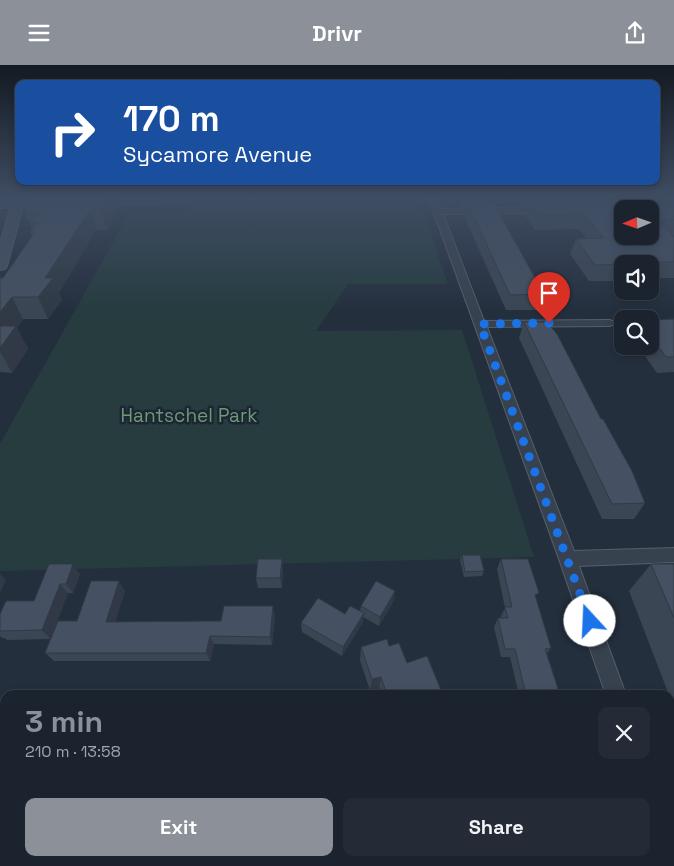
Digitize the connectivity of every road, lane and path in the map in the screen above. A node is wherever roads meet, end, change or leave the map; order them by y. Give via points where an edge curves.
1 (8, 236) edge
2 (448, 236) edge
3 (0, 266) edge
4 (610, 323) dead end
5 (480, 324) junction
6 (674, 555) edge
7 (568, 559) junction
8 (614, 690) edge

1 - 3 street
2 - 5 street
4 - 5 street
5 - 7 street
6 - 7 street
7 - 8 street

